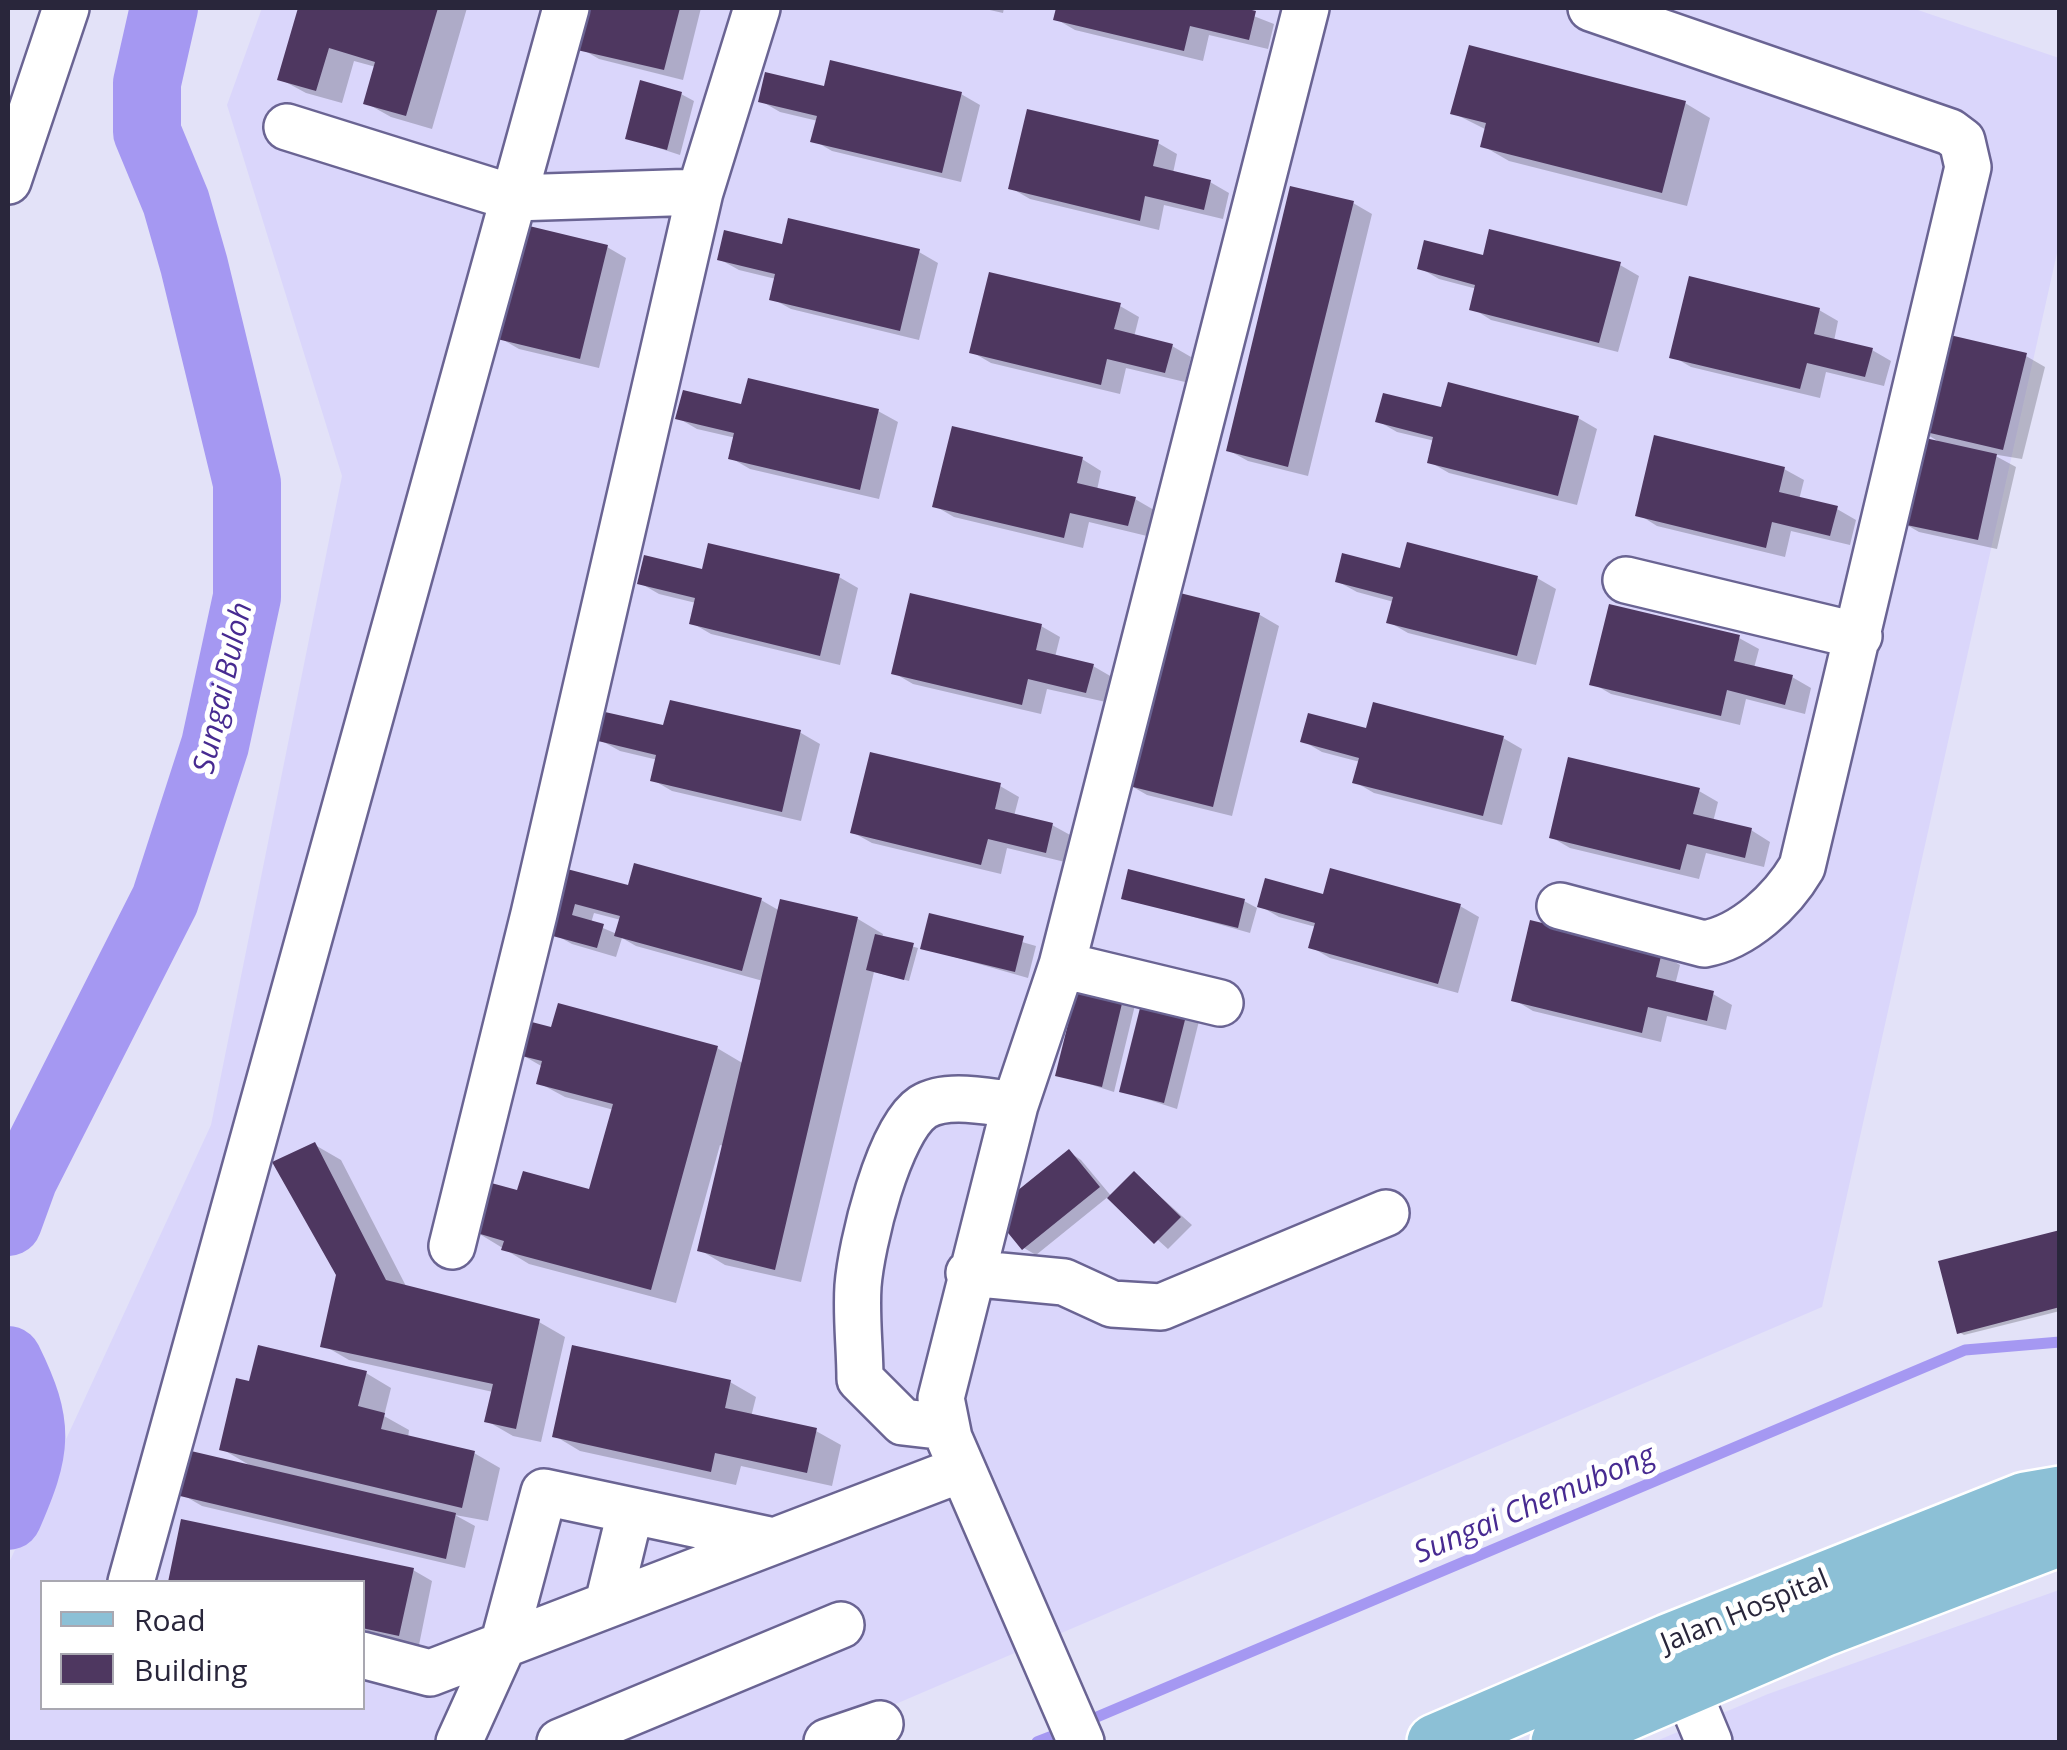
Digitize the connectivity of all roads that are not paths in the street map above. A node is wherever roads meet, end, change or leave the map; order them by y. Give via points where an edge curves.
1 (66, 8) edge
2 (566, 8) edge
3 (757, 8) edge
4 (1306, 8) edge
5 (1591, 8) edge
6 (287, 127) dead end
7 (8, 181) edge
8 (700, 192) junction
9 (514, 198) junction
10 (1626, 580) dead end
11 (1859, 636) junction
12 (1560, 906) dead end
13 (1062, 965) junction
14 (1220, 1003) dead end
15 (1015, 1105) junction
16 (1386, 1213) dead end
17 (452, 1246) dead end
18 (969, 1273) junction
19 (946, 1427) junction
20 (962, 1469) junction
21 (2060, 1494) edge
22 (630, 1513) junction
23 (2060, 1538) edge
24 (769, 1540) junction
25 (131, 1580) edge
26 (608, 1604) junction
27 (841, 1625) dead end
28 (503, 1645) junction
29 (365, 1656) edge
30 (1677, 1665) junction
31 (880, 1724) dead end
32 (460, 1742) edge
33 (566, 1742) edge
34 (827, 1742) edge
35 (1081, 1742) edge
36 (1435, 1742) edge
37 (1560, 1742) edge
38 (1709, 1742) edge

1 - 7 lane
2 - 9 lane
3 - 8 lane
4 - 13 lane
5 - 11 lane via 1950,132 1968,154
6 - 9 lane
8 - 9 lane
8 - 17 lane
9 - 25 lane
10 - 11 lane
11 - 12 lane via 1802,867 1769,909 1722,941 1704,944
13 - 14 lane
13 - 15 lane
15 - 18 lane
15 - 19 lane via 954,1100 924,1106 903,1130 872,1212 858,1286 860,1379 903,1422
16 - 18 lane via 1161,1307 1112,1304 1064,1282
18 - 19 lane via 941,1398
19 - 20 lane
20 - 24 lane
20 - 35 lane
21 - 30 main road, Jalan Hospital via 2025,1500
22 - 24 lane
22 - 26 lane
22 - 28 lane via 544,1492
23 - 30 main road, Jalan Hospital via 1824,1628
24 - 26 lane
26 - 28 lane
27 - 33 lane
28 - 29 lane via 430,1674
28 - 32 lane
30 - 36 main road, Jalan Hospital
30 - 37 main road, Jalan Hospital
30 - 38 lane
31 - 34 lane

